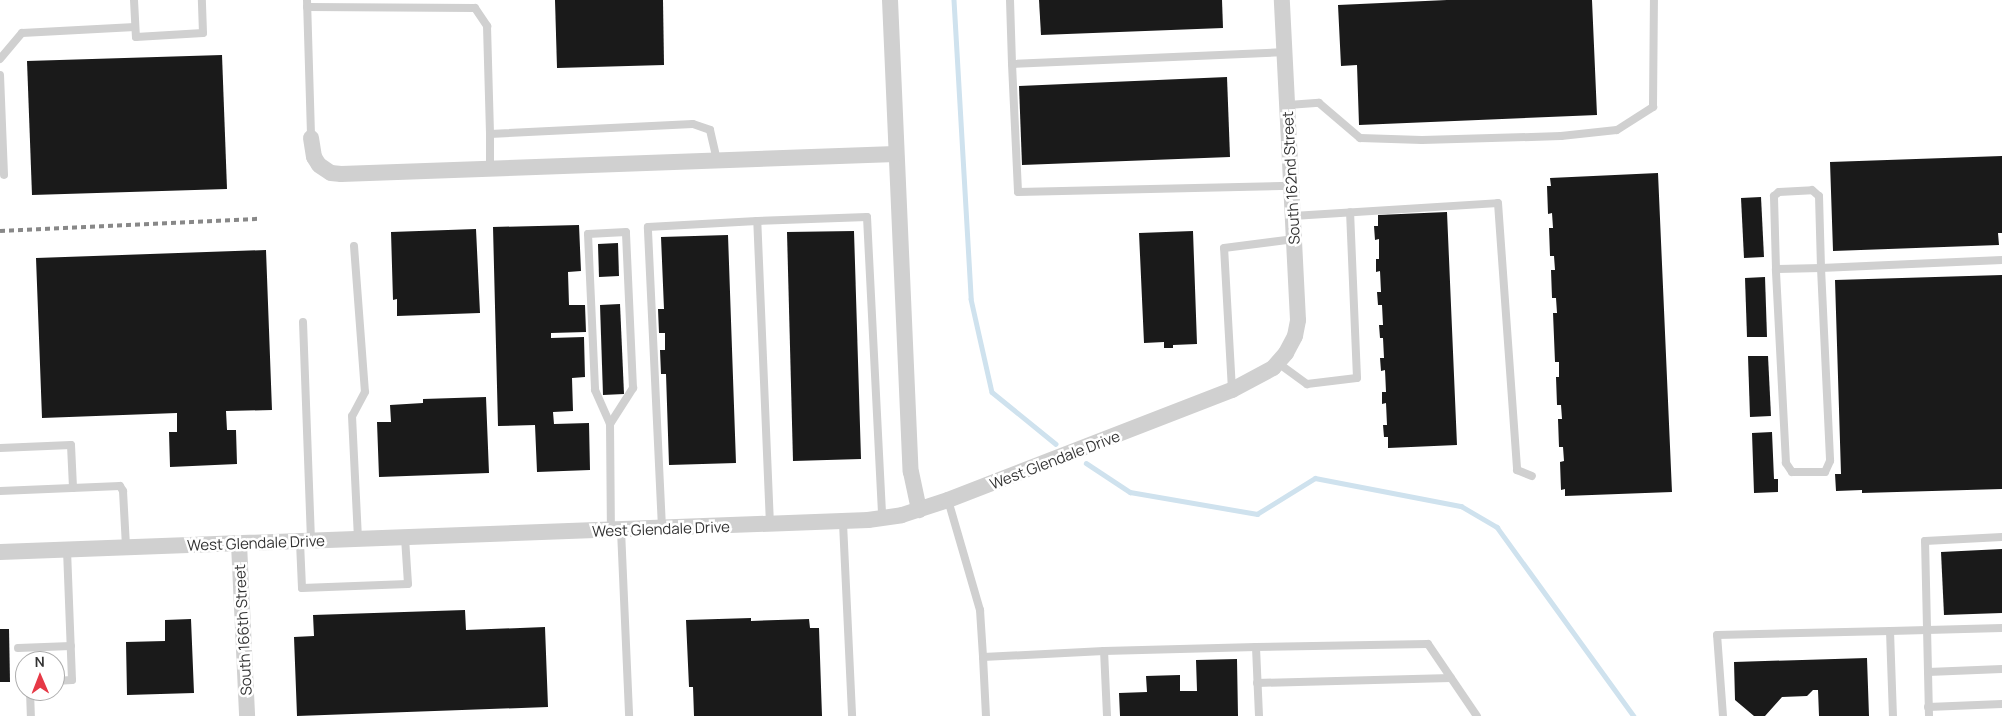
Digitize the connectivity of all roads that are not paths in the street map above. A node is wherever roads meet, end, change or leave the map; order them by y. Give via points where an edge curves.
1 (134, 0) edge
2 (202, 0) edge
3 (890, 0) edge
4 (1010, 0) edge
5 (1282, 0) edge
6 (1654, 0) edge
7 (307, 4) edge
8 (135, 27) junction
9 (1285, 52) junction
10 (0, 59) edge
11 (1012, 64) junction
12 (0, 75) edge
13 (1288, 105) junction
14 (490, 134) junction
15 (311, 138) joint
16 (896, 154) junction
17 (717, 161) junction
18 (490, 169) junction
19 (4, 175) dead end
20 (1292, 186) junction
21 (1350, 212) junction
22 (1293, 216) junction
23 (757, 221) junction
24 (1294, 239) junction
25 (354, 246) dead end
26 (2002, 260) edge
27 (1821, 268) junction
28 (1776, 269) junction
29 (303, 322) dead end
30 (1282, 358) junction
31 (1232, 390) junction
32 (610, 424) junction
33 (0, 448) edge
34 (1532, 476) dead end
35 (73, 488) junction
36 (0, 491) edge
37 (948, 500) junction
38 (919, 510) junction
39 (882, 518) junction
40 (843, 523) junction
41 (770, 525) junction
42 (662, 528) junction
43 (616, 530) junction
44 (2002, 537) edge
45 (406, 538) junction
46 (358, 540) junction
47 (306, 542) junction
48 (239, 544) junction
49 (126, 547) junction
50 (67, 550) junction
51 (0, 552) edge
52 (2002, 628) edge
53 (1927, 630) junction
54 (1890, 631) junction
55 (71, 646) junction
56 (18, 648) dead end
57 (1256, 648) junction
58 (1104, 651) junction
59 (983, 657) junction
60 (2002, 669) edge
61 (1928, 672) junction
62 (1451, 678) junction
63 (65, 680) edge
64 (1258, 683) junction
65 (30, 701) edge
66 (2002, 704) edge
67 (1928, 707) junction
68 (31, 716) edge
69 (247, 716) edge
70 (629, 716) edge
71 (852, 716) edge
72 (986, 716) edge
73 (1107, 716) edge
74 (1259, 716) edge
75 (1477, 716) edge
76 (1723, 716) edge
77 (1892, 716) edge
78 (1928, 716) edge

1 - 8 lane
2 - 8 lane via 203,33 136,37
3 - 16 street
4 - 11 lane
5 - 9 street, South 162nd Street
6 - 13 lane via 1653,107 1618,130 1541,137 1360,138 1319,103
7 - 14 lane via 476,8 487,26
7 - 15 lane
8 - 10 lane via 22,33
9 - 11 lane
9 - 13 street, South 162nd Street
11 - 20 lane via 1018,192
12 - 19 lane
13 - 20 street, South 162nd Street
14 - 17 lane via 693,124 710,130
14 - 18 lane
15 - 18 street via 314,158 331,173
16 - 17 street
16 - 38 street via 911,472
17 - 18 street
20 - 22 street, South 162nd Street
21 - 22 lane
21 - 30 lane via 1357,378 1308,384
21 - 34 lane via 1498,203 1517,470
22 - 24 street, South 162nd Street
23 - 39 lane via 867,218
23 - 41 lane
23 - 42 lane via 648,227
24 - 30 street, South 162nd Street via 1298,320 1295,336
24 - 31 lane via 1224,248
25 - 46 lane via 365,392 352,416
26 - 27 lane
27 - 28 lane
27 - 28 lane via 1818,196 1812,190 1779,192 1774,196
27 - 28 lane via 1830,461 1825,472 1792,472 1786,463
29 - 47 lane
30 - 31 street, West Glendale Drive via 1273,368
31 - 37 street, West Glendale Drive
32 - 32 lane via 595,390 588,234 626,232 633,388
32 - 43 lane
33 - 35 lane via 71,445
35 - 36 lane
35 - 49 lane via 120,486
37 - 38 street, West Glendale Drive
37 - 59 lane via 980,610
38 - 39 street, West Glendale Drive
39 - 40 street, West Glendale Drive
40 - 41 street, West Glendale Drive
40 - 71 lane
41 - 42 street, West Glendale Drive
42 - 43 street, West Glendale Drive
43 - 45 street, West Glendale Drive
43 - 70 lane
44 - 53 lane via 1925,541
45 - 46 street, West Glendale Drive
45 - 47 lane via 408,584 302,588
46 - 47 street, West Glendale Drive
47 - 48 street, West Glendale Drive
48 - 49 street, West Glendale Drive
48 - 69 street, South 166th Street
49 - 50 street, West Glendale Drive
50 - 51 street, West Glendale Drive
50 - 55 lane
52 - 53 lane
53 - 54 lane
53 - 61 lane
54 - 76 lane via 1717,635
54 - 77 lane
55 - 56 lane
55 - 63 lane via 72,680
57 - 58 lane
57 - 62 lane via 1428,644
57 - 64 lane
58 - 59 lane
58 - 73 lane
59 - 72 lane
60 - 61 lane
61 - 67 lane
62 - 64 lane
62 - 75 lane
64 - 74 lane
65 - 68 lane
66 - 67 lane
67 - 78 lane

